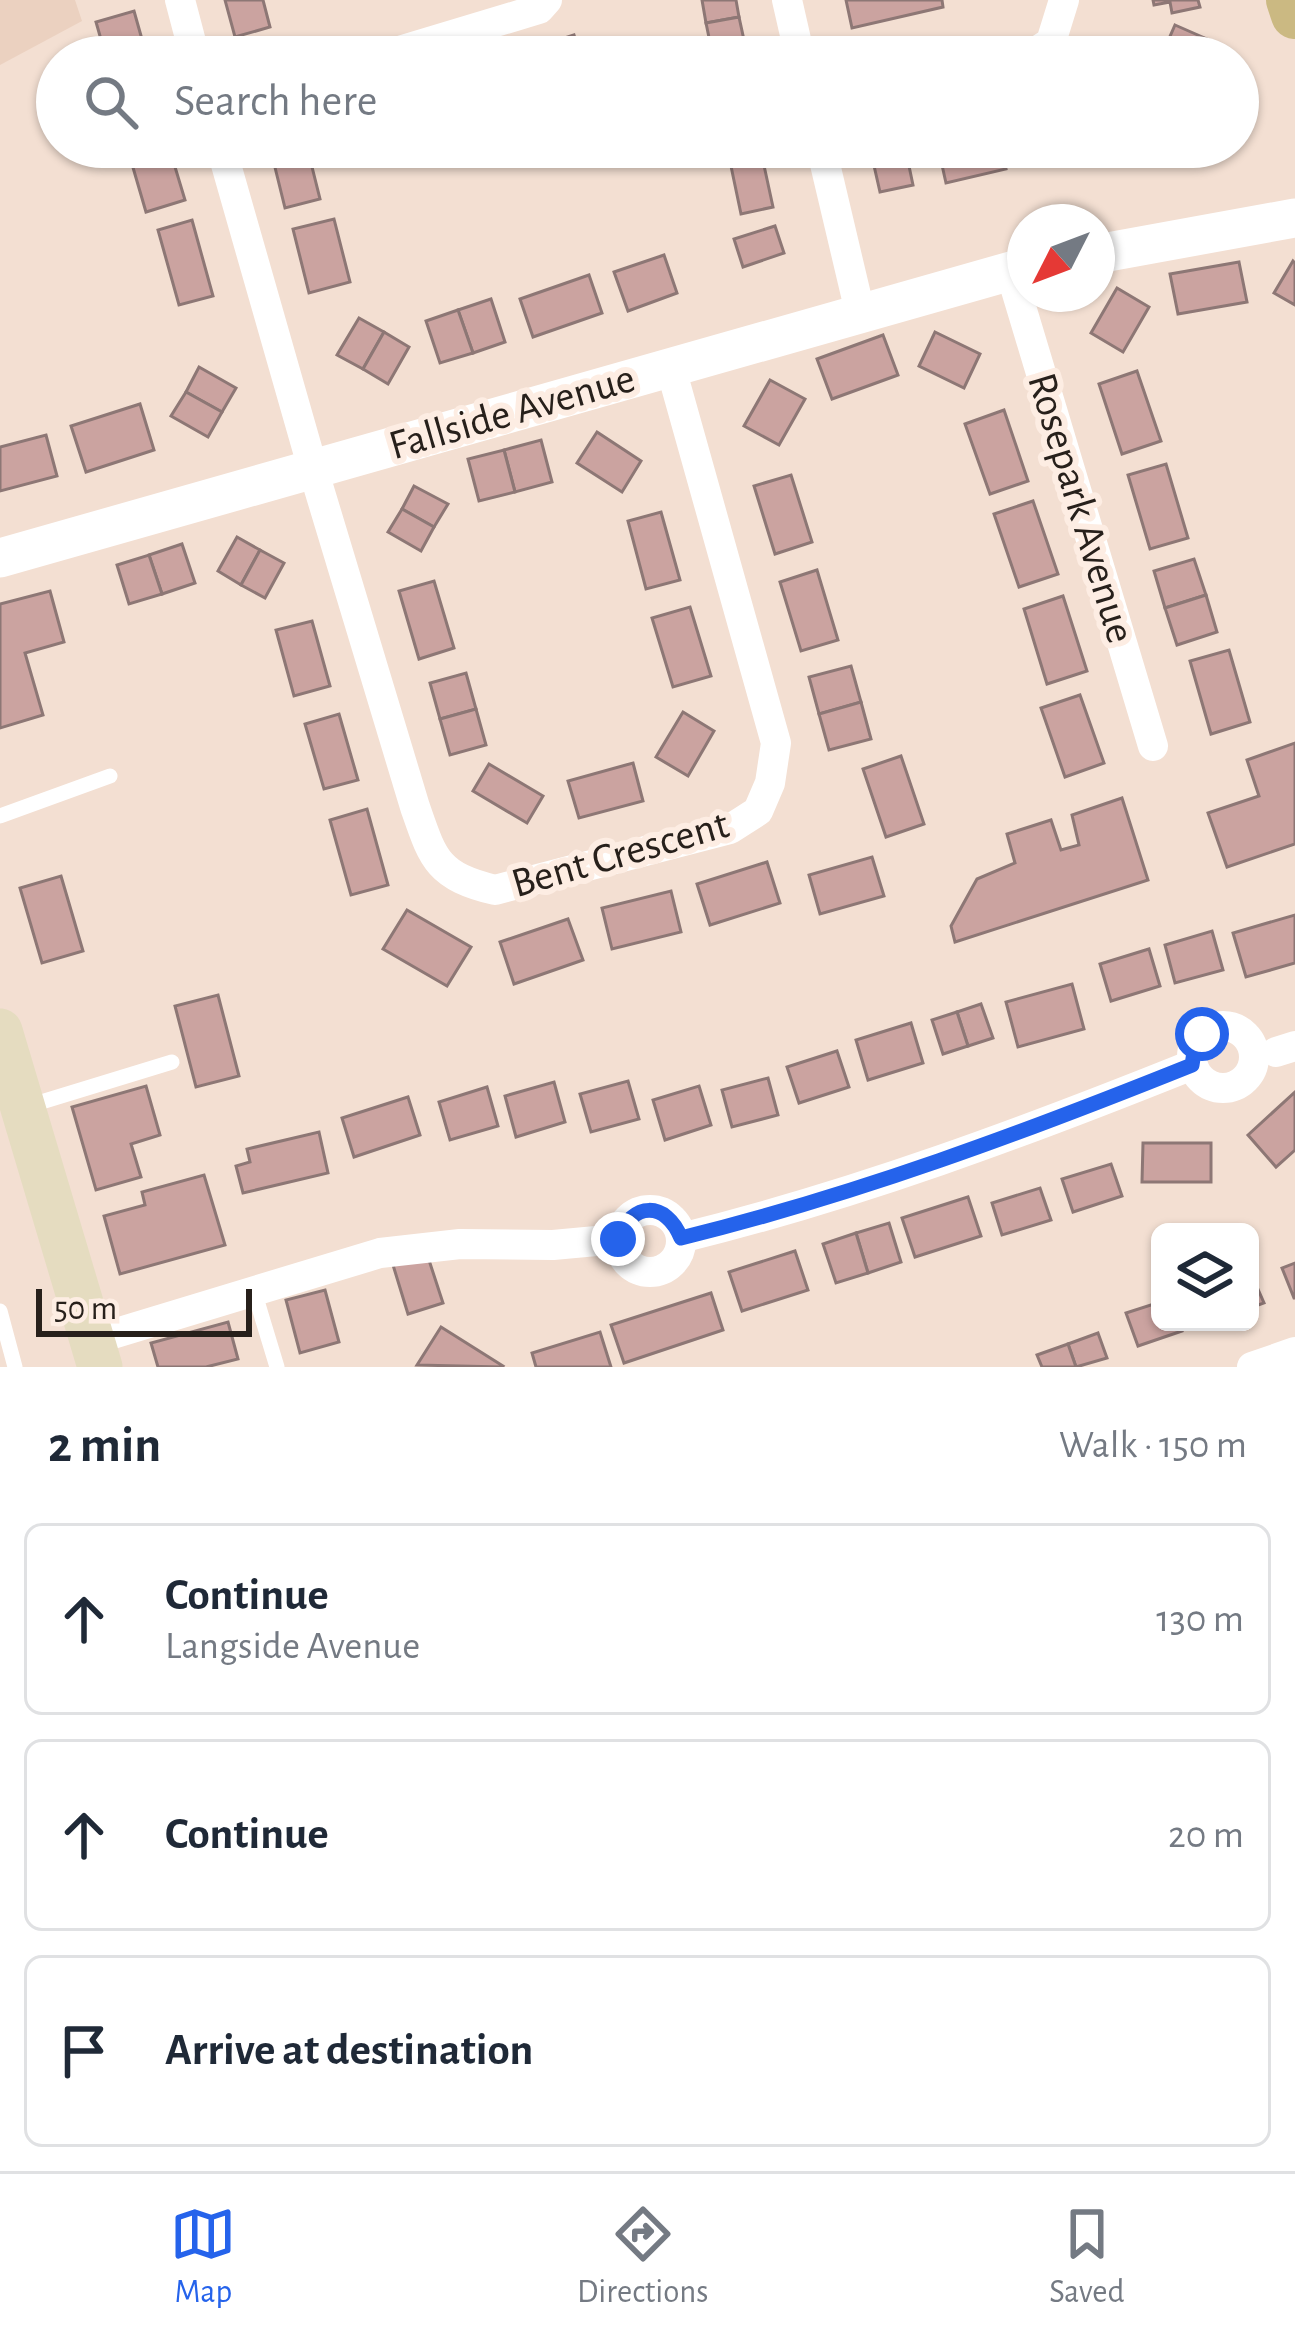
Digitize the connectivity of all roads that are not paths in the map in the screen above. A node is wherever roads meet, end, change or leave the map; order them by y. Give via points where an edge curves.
1 (181, 0) edge
2 (547, 0) edge
3 (787, 0) edge
4 (1064, 0) edge
5 (1290, 0) edge
6 (1295, 15) edge
7 (190, 36) edge
8 (448, 36) edge
9 (795, 36) edge
10 (1053, 36) edge
11 (227, 168) edge
12 (826, 168) edge
13 (1295, 218) edge
14 (1115, 251) edge
15 (1007, 271) edge
16 (860, 312) junction
17 (1030, 312) edge
18 (670, 365) junction
19 (314, 470) junction
20 (0, 558) edge
21 (1153, 746) dead end
22 (110, 776) dead end
23 (0, 816) edge
24 (0, 1031) edge
25 (172, 1062) dead end
26 (1192, 1065) dead end
27 (24, 1107) junction
28 (681, 1238) junction
29 (618, 1239) junction
30 (254, 1291) junction
31 (0, 1311) edge
32 (1295, 1352) edge
33 (96, 1353) edge
34 (15, 1367) edge
35 (277, 1367) edge
36 (1252, 1367) edge

1 - 7 street
2 - 8 street
3 - 9 street
4 - 10 street
5 - 6 main road
11 - 19 street, Bent Crescent
12 - 16 street
13 - 14 street
15 - 16 street, Fallside Avenue
16 - 18 street, Fallside Avenue
17 - 21 street, Rosepark Avenue
18 - 19 street, Fallside Avenue
18 - 19 street, Bent Crescent via 776,743 758,811 730,829 495,890 450,872 432,855
19 - 20 street, Fallside Avenue
22 - 23 lane
24 - 27 main road
25 - 27 lane
26 - 28 street via 1049,1122 771,1216
27 - 33 main road
28 - 29 street via 675,1222 644,1210
28 - 29 street via 667,1268 650,1273 622,1256
29 - 30 street via 380,1252
30 - 33 street
30 - 35 lane
31 - 34 lane
32 - 36 street

